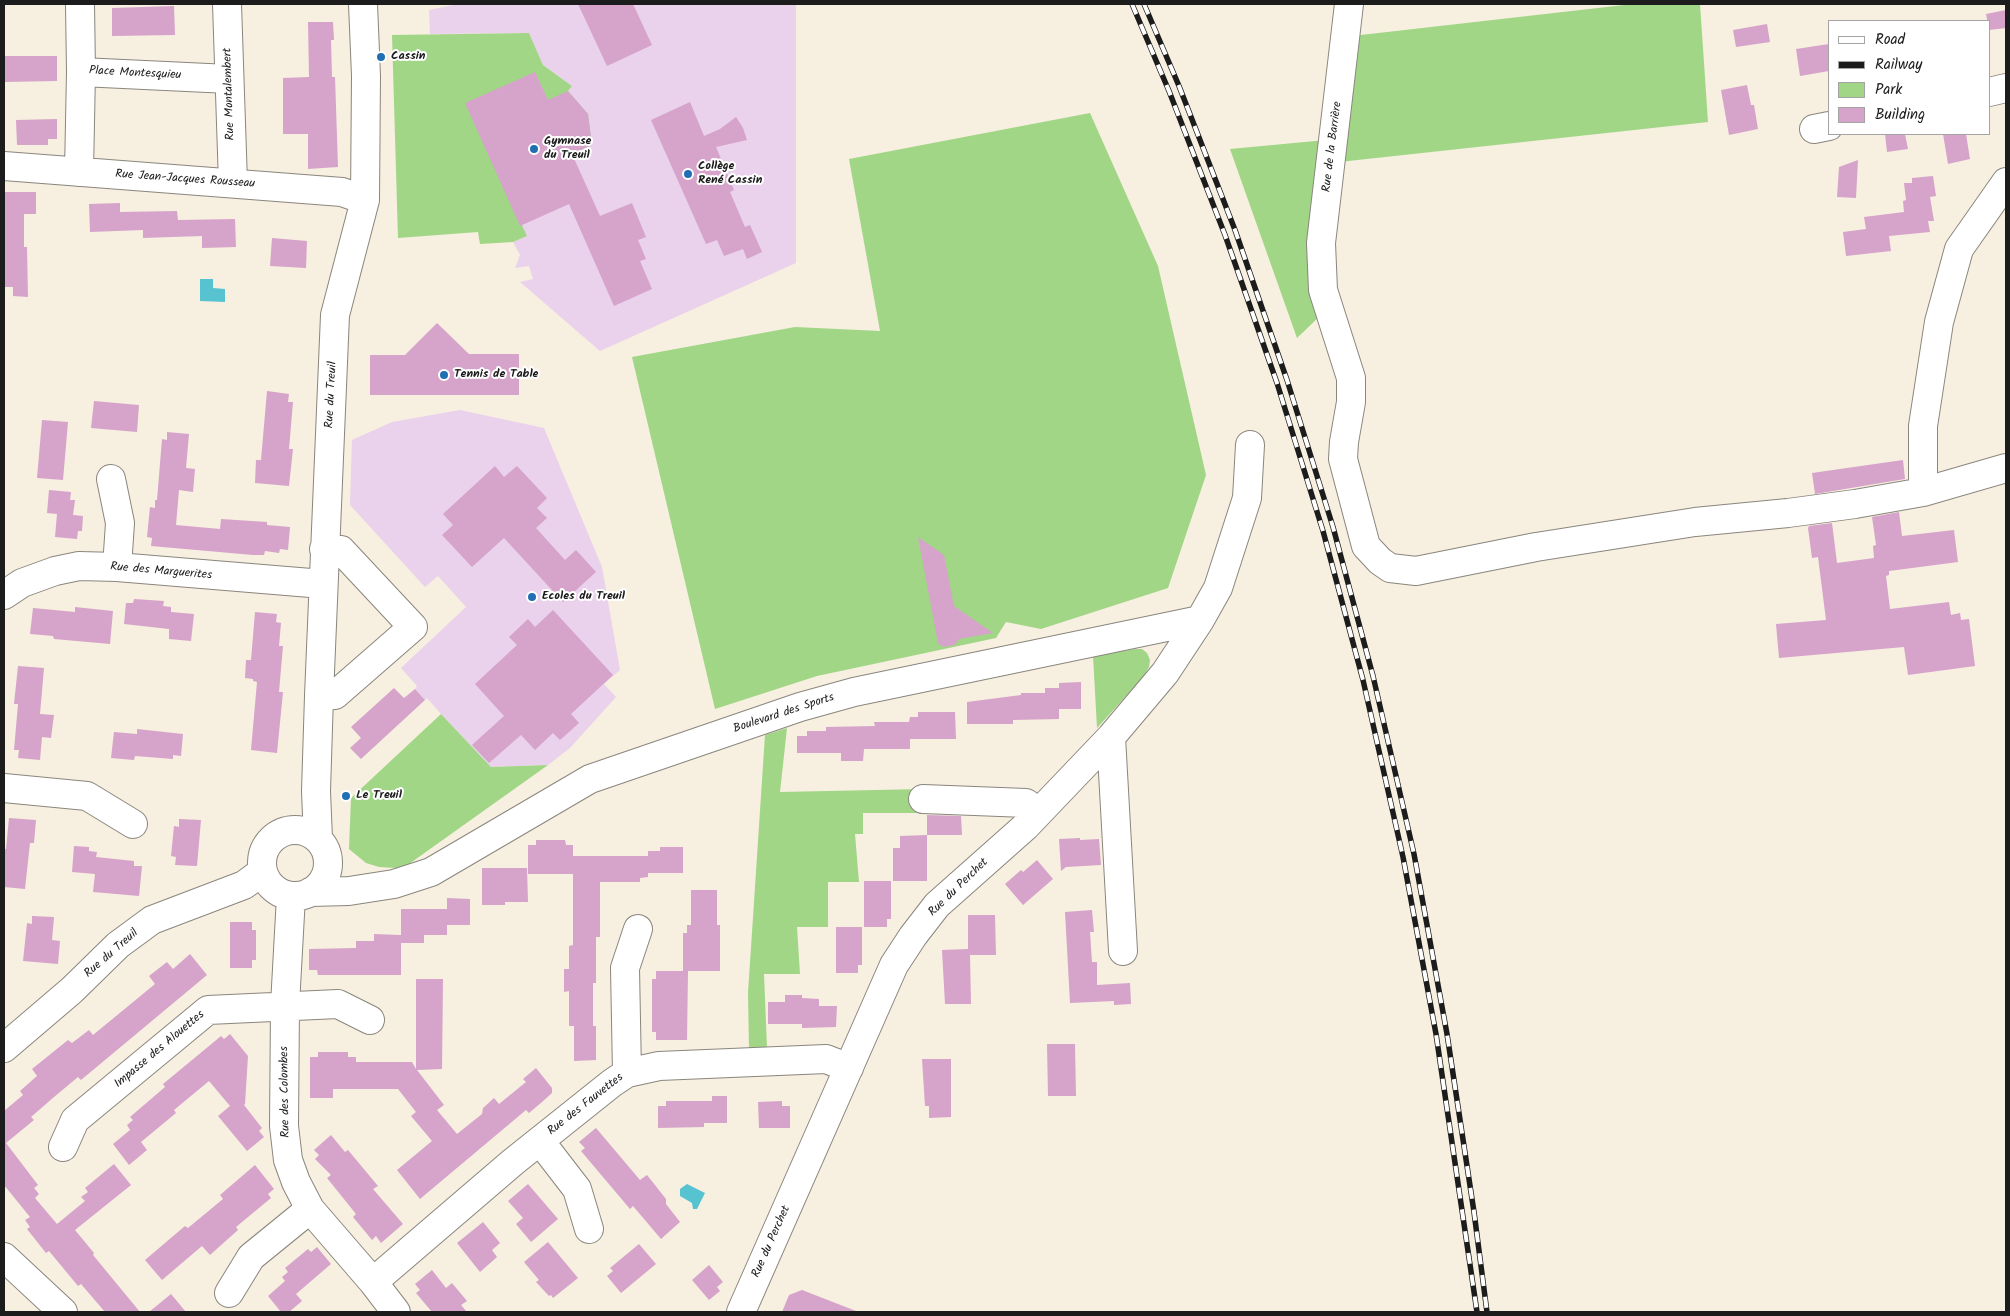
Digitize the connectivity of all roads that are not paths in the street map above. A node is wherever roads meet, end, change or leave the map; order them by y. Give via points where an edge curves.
1 (80, 4) edge
2 (227, 4) edge
3 (367, 4) edge
4 (1350, 4) edge
5 (81, 72) junction
6 (229, 79) junction
7 (2006, 88) edge
8 (1990, 92) edge
9 (4, 166) edge
10 (78, 172) junction
11 (2006, 182) edge
12 (233, 184) junction
13 (365, 200) junction
14 (1250, 445) dead end
15 (2006, 468) edge
16 (111, 479) dead end
17 (1923, 492) junction
18 (324, 549) junction
19 (117, 567) junction
20 (323, 584) junction
21 (4, 595) edge
22 (1200, 620) junction
23 (319, 696) junction
24 (1111, 737) junction
25 (4, 788) edge
26 (316, 791) junction
27 (923, 799) dead end
28 (1039, 812) junction
29 (133, 824) dead end
30 (283, 832) junction
31 (323, 850) junction
32 (263, 871) junction
33 (394, 884) junction
34 (300, 894) junction
35 (638, 929) dead end
36 (1123, 951) dead end
37 (285, 1005) junction
38 (370, 1020) dead end
39 (4, 1048) edge
40 (849, 1068) junction
41 (627, 1074) junction
42 (540, 1141) junction
43 (63, 1147) dead end
44 (310, 1209) junction
45 (589, 1229) dead end
46 (4, 1257) edge
47 (373, 1282) junction
48 (230, 1293) dead end
49 (63, 1312) edge
50 (396, 1312) edge
51 (741, 1312) edge

1 - 5 street
2 - 6 street, Rue Montalembert
3 - 13 street, Rue du Treuil
4 - 17 street, Rue de la Barrière via 1321,243 1323,290 1351,378 1343,459 1366,546 1380,561 1390,568 1416,571 1648,529 1846,506
5 - 6 street, Place Montesquieu
5 - 10 street, Place Montesquieu
6 - 12 street, Rue Montalembert
7 - 8 street
9 - 10 street, Rue Jean-Jacques Rousseau
10 - 12 street, Rue Jean-Jacques Rousseau
11 - 17 street via 1959,249 1939,322 1923,426
12 - 13 street, Rue Jean-Jacques Rousseau via 342,192
13 - 18 street, Rue du Treuil via 335,315
14 - 22 street, Rue du Perchet via 1246,498 1218,588
15 - 17 street, Rue de la Barrière
16 - 19 street via 120,523
18 - 20 street, Rue du Treuil
18 - 23 street via 341,550 413,627 335,695
19 - 20 street, Rue des Marguerites
19 - 21 street, Rue des Marguerites via 79,566 55,571 22,583
20 - 23 street, Rue du Treuil
22 - 24 street, Rue du Perchet via 1166,673
22 - 33 street, Boulevard des Sports via 854,692 800,707 590,779 431,872
23 - 26 street, Rue du Treuil
24 - 28 street, Rue du Perchet
24 - 36 street
25 - 29 street via 88,796
26 - 30 street
26 - 31 street, Rue du Treuil
27 - 28 street via 1026,803
28 - 40 street, Rue du Perchet via 938,905 913,936 894,965
30 - 31 street via 306,832
30 - 32 street via 268,844 262,861
31 - 33 street, Boulevard des Sports via 350,875
31 - 34 street via 327,870 324,879 318,887
32 - 34 street via 273,887
32 - 39 street, Rue du Treuil via 244,885 152,920 118,945 72,990
33 - 34 street, Boulevard des Sports
34 - 37 street, Rue des Colombes
35 - 41 street via 625,968
37 - 38 street, Impasse des Alouettes via 338,1004
37 - 43 street, Impasse des Alouettes via 208,1010 75,1120
37 - 44 street, Rue des Colombes via 285,1135 288,1160
40 - 41 street, Rue des Fauvettes via 826,1059 659,1066
40 - 51 street, Rue du Perchet
41 - 42 street, Rue des Fauvettes
42 - 45 street via 577,1189
42 - 47 street, Rue des Fauvettes
44 - 47 street, Rue des Colombes
44 - 48 street via 251,1257
46 - 49 street
47 - 50 street, Rue des Colombes

